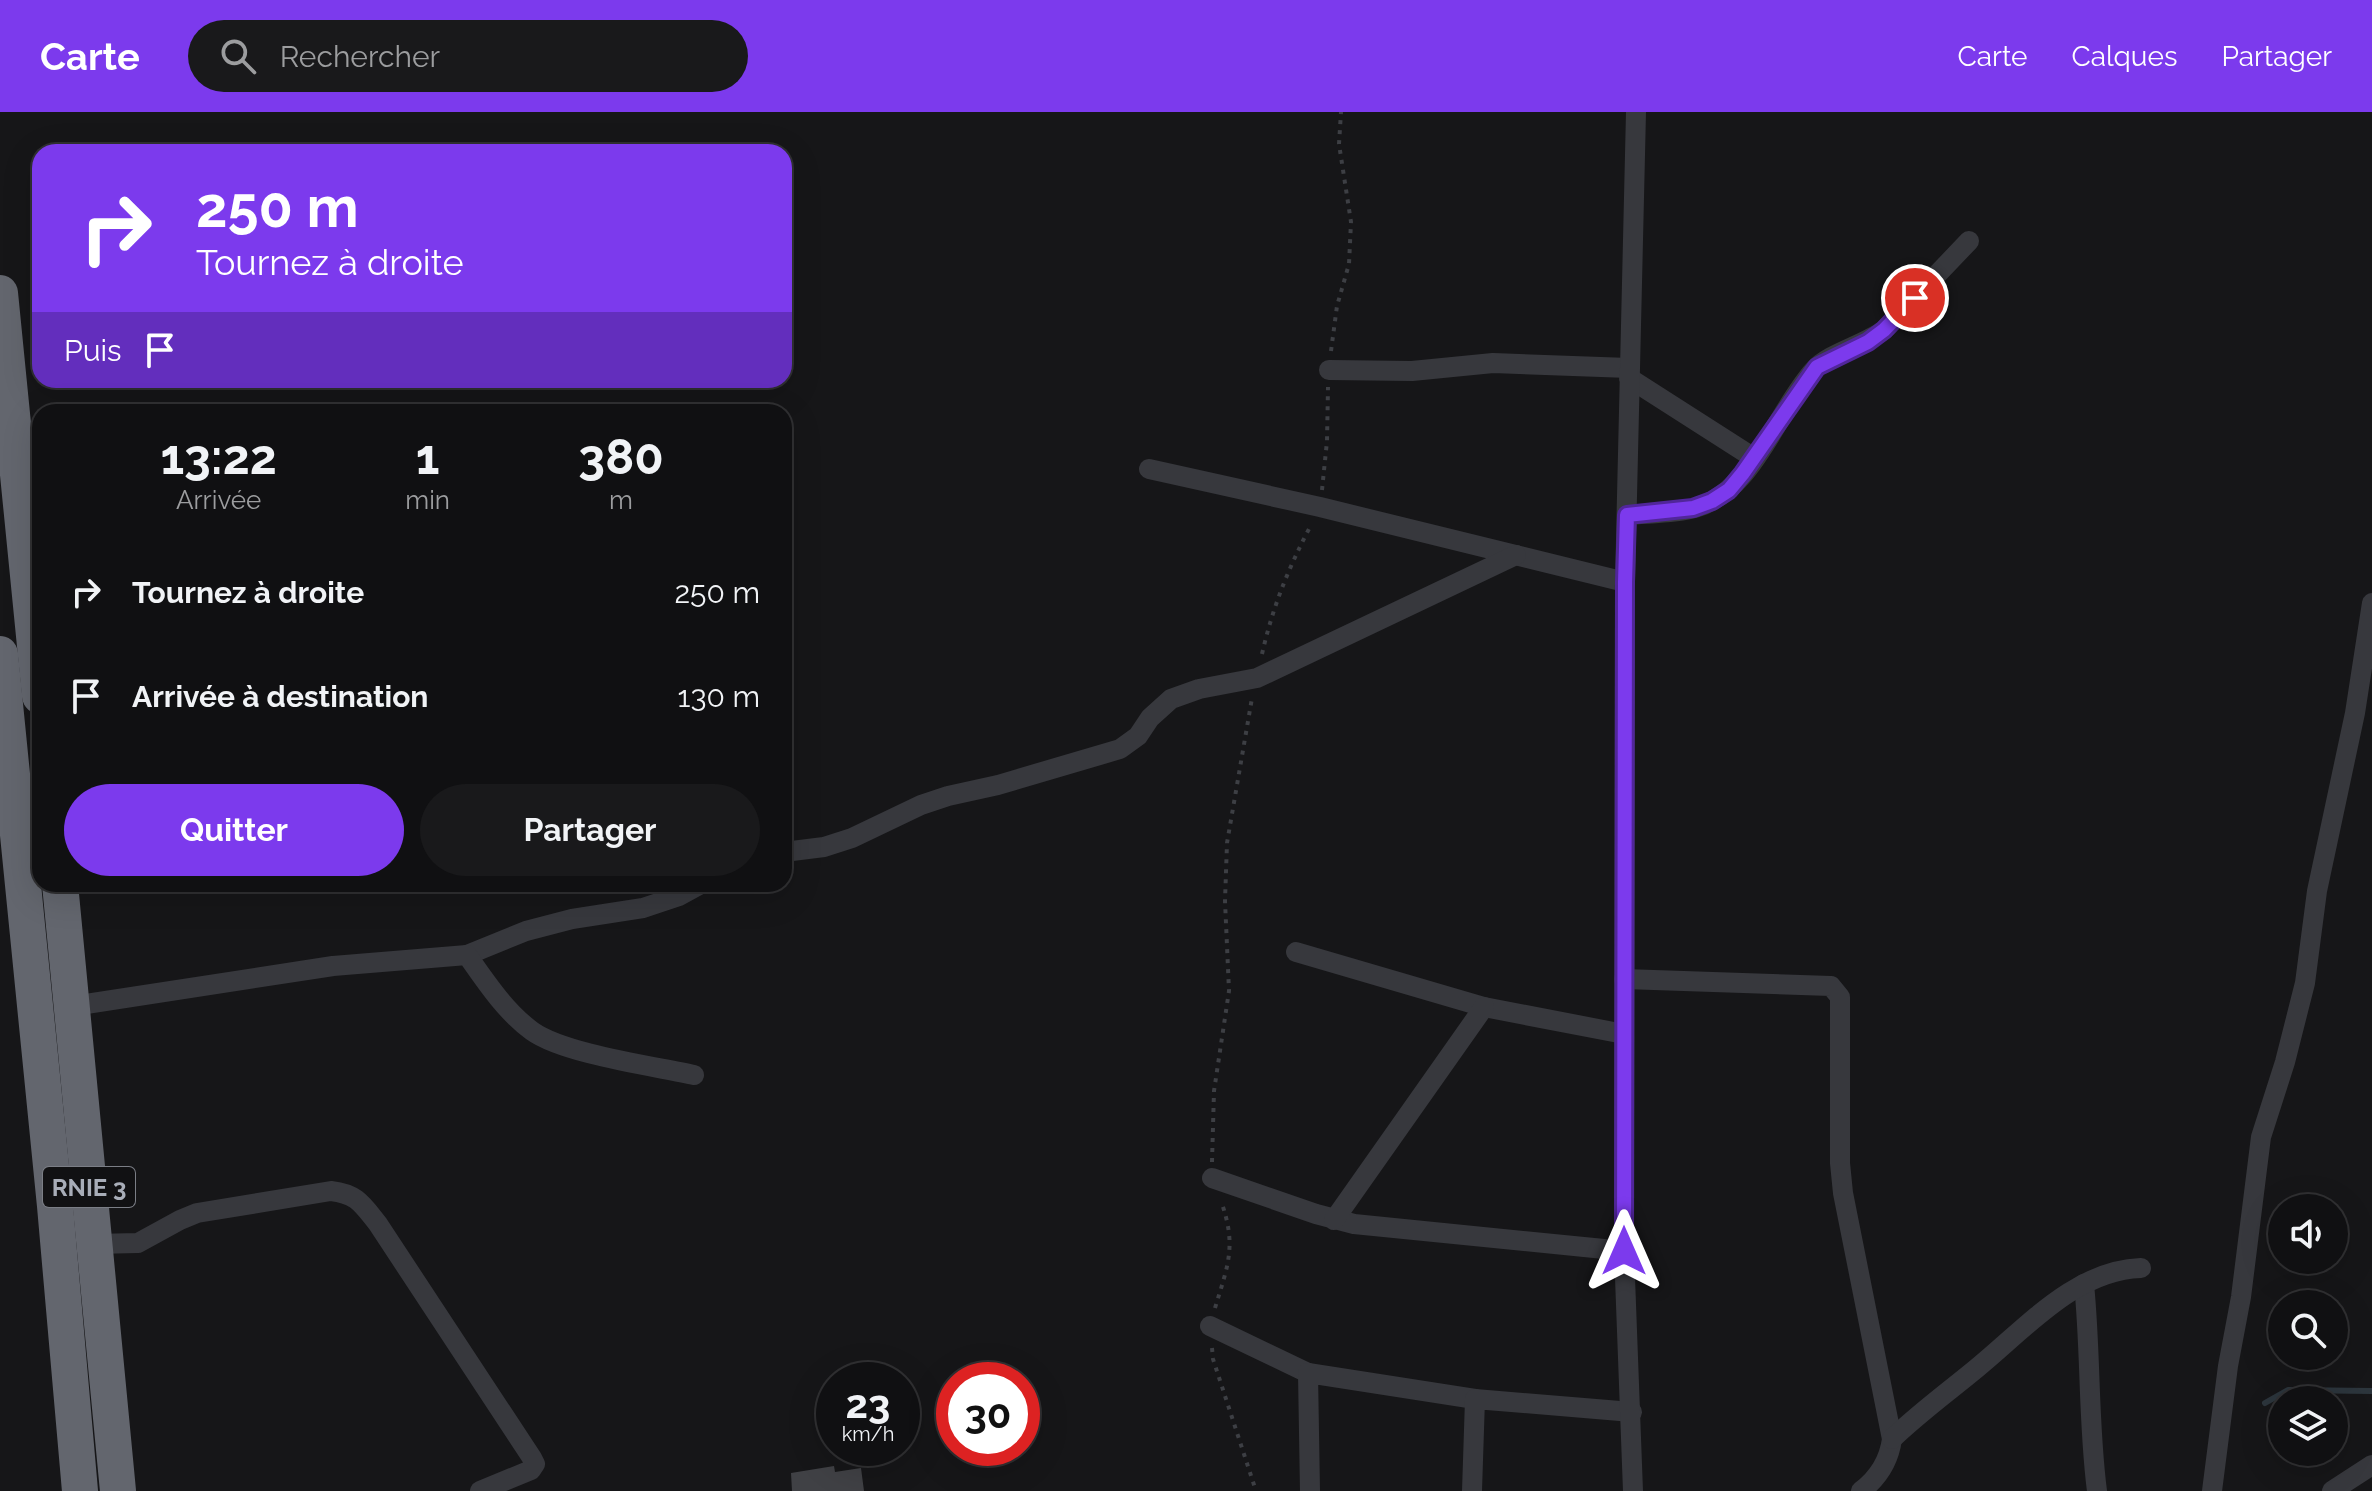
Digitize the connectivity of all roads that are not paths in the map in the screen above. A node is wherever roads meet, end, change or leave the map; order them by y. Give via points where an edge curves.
1 (1636, 112) edge
2 (1969, 241) dead end
3 (0, 293) edge
4 (1329, 370) road end
5 (1629, 373) junction
6 (1754, 458) junction
7 (1149, 469) dead end
8 (1627, 515) junction
9 (1516, 555) junction
10 (1625, 582) junction
11 (2372, 603) edge
12 (32, 615) edge
13 (0, 654) edge
14 (792, 851) edge
15 (61, 892) edge
16 (686, 892) edge
17 (1296, 952) dead end
18 (467, 955) junction
19 (1624, 979) junction
20 (73, 1006) junction
21 (1484, 1007) junction
22 (1624, 1034) junction
23 (694, 1075) dead end
24 (1212, 1178) road end
25 (1334, 1220) junction
26 (94, 1244) junction
27 (1624, 1251) junction
28 (2141, 1268) dead end
29 (2084, 1284) junction
30 (1210, 1326) road end
31 (1308, 1373) junction
32 (1475, 1399) junction
33 (1632, 1412) junction
34 (1892, 1439) junction
35 (2372, 1465) edge
36 (2341, 1489) edge
37 (80, 1491) edge
38 (118, 1491) edge
39 (480, 1491) edge
40 (1310, 1491) edge
41 (1472, 1491) edge
42 (1633, 1491) edge
43 (1861, 1491) edge
44 (2097, 1491) edge
45 (2212, 1491) edge

1 - 5 street
2 - 6 street via 1884,330 1817,367
3 - 12 highway
4 - 5 street via 1412,371 1493,363
5 - 6 street
5 - 8 street
6 - 8 street via 1729,490 1712,501
7 - 9 street
8 - 10 street
9 - 10 street
9 - 14 street via 1257,678 1171,699 1120,749 948,796 852,838
10 - 19 street
11 - 45 street via 2317,891 2305,983 2261,1137
13 - 37 highway, RNIE 3
15 - 20 highway, RNIE 3
16 - 18 street via 643,908 526,931
17 - 21 street
18 - 20 street via 333,966
18 - 23 street via 495,995 533,1032 573,1049
19 - 22 street
19 - 34 street via 1837,990 1843,1193
20 - 26 highway, RNIE 3
21 - 22 street
21 - 25 street
22 - 27 street
24 - 25 street
25 - 27 street
26 - 38 highway, RNIE 3
26 - 39 street via 138,1243 197,1213 331,1191 349,1193 378,1224 535,1464
27 - 33 street
28 - 29 street via 2121,1268
29 - 34 street
29 - 44 street
30 - 31 street
31 - 32 street
31 - 40 street
32 - 33 street
32 - 41 street
33 - 42 street
34 - 43 street via 1882,1468
35 - 36 street

